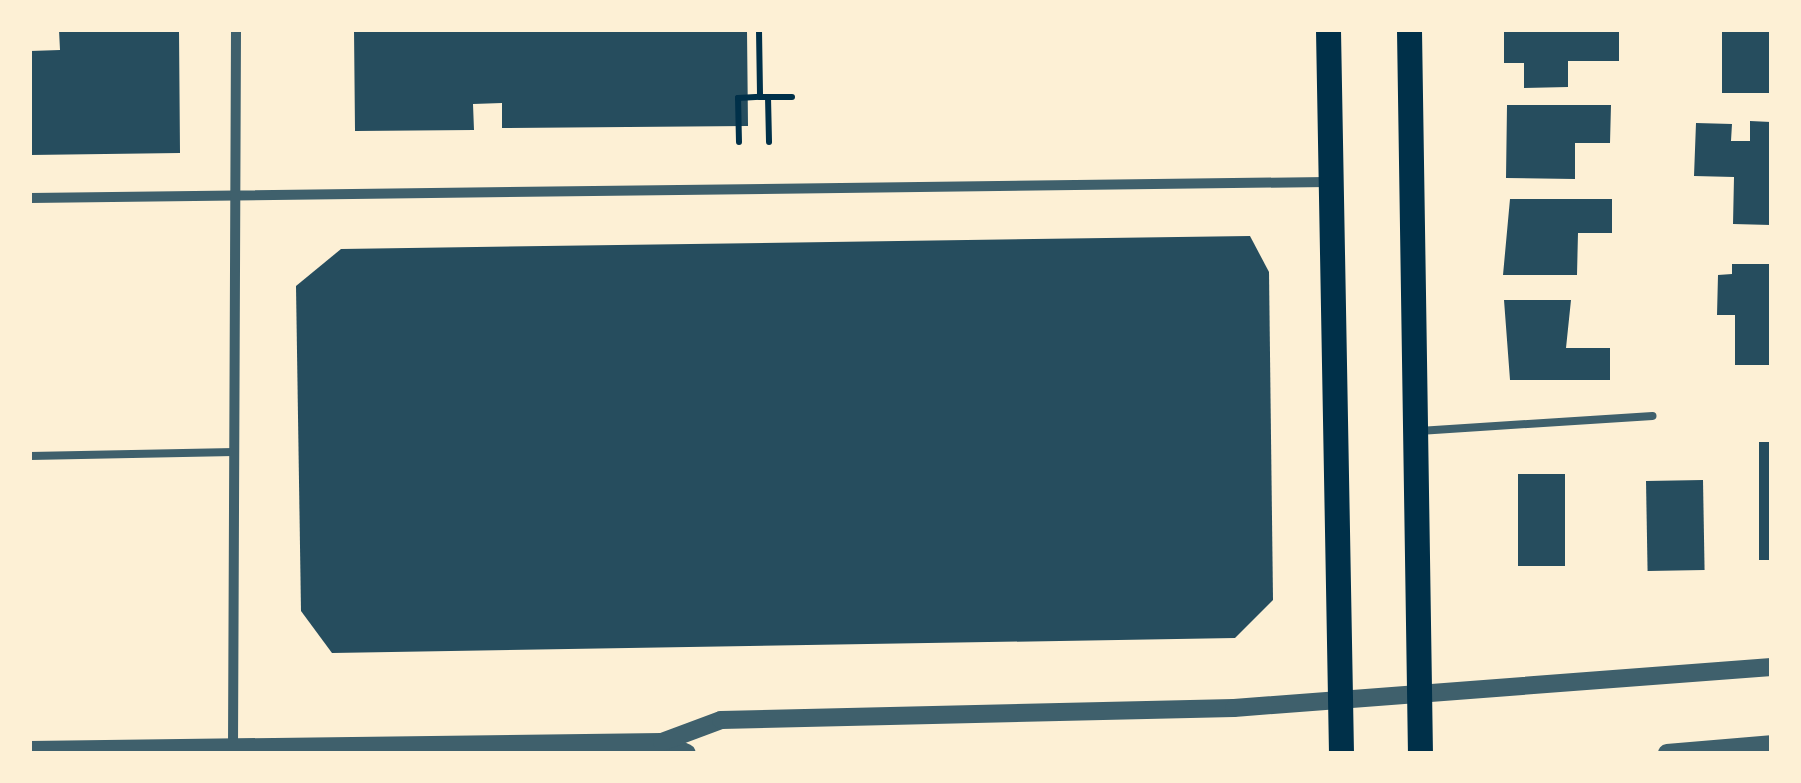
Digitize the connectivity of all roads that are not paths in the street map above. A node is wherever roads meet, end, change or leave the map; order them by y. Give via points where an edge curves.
1 (236, 30) edge
2 (1328, 30) edge
3 (1409, 30) edge
4 (1328, 182) junction
5 (236, 196) junction
6 (30, 198) edge
7 (1653, 416) dead end
8 (1416, 432) junction
9 (234, 452) junction
10 (30, 456) edge
11 (1771, 667) edge
12 (1422, 690) junction
13 (1340, 699) junction
14 (662, 742) junction
15 (1771, 744) edge
16 (233, 748) junction
17 (30, 750) edge
18 (259, 750) edge
19 (687, 753) edge
20 (1341, 753) edge
21 (1420, 753) edge
22 (1667, 753) edge

1 - 5 street
2 - 4 main road
3 - 8 main road
4 - 5 street
4 - 13 main road
5 - 6 street
5 - 9 street
7 - 8 lane
8 - 12 main road
9 - 10 lane
9 - 16 street
11 - 12 street
12 - 13 street
12 - 21 main road
13 - 14 street via 721,720
13 - 20 main road
14 - 18 street
14 - 19 street
15 - 22 street
16 - 17 street
16 - 18 street

